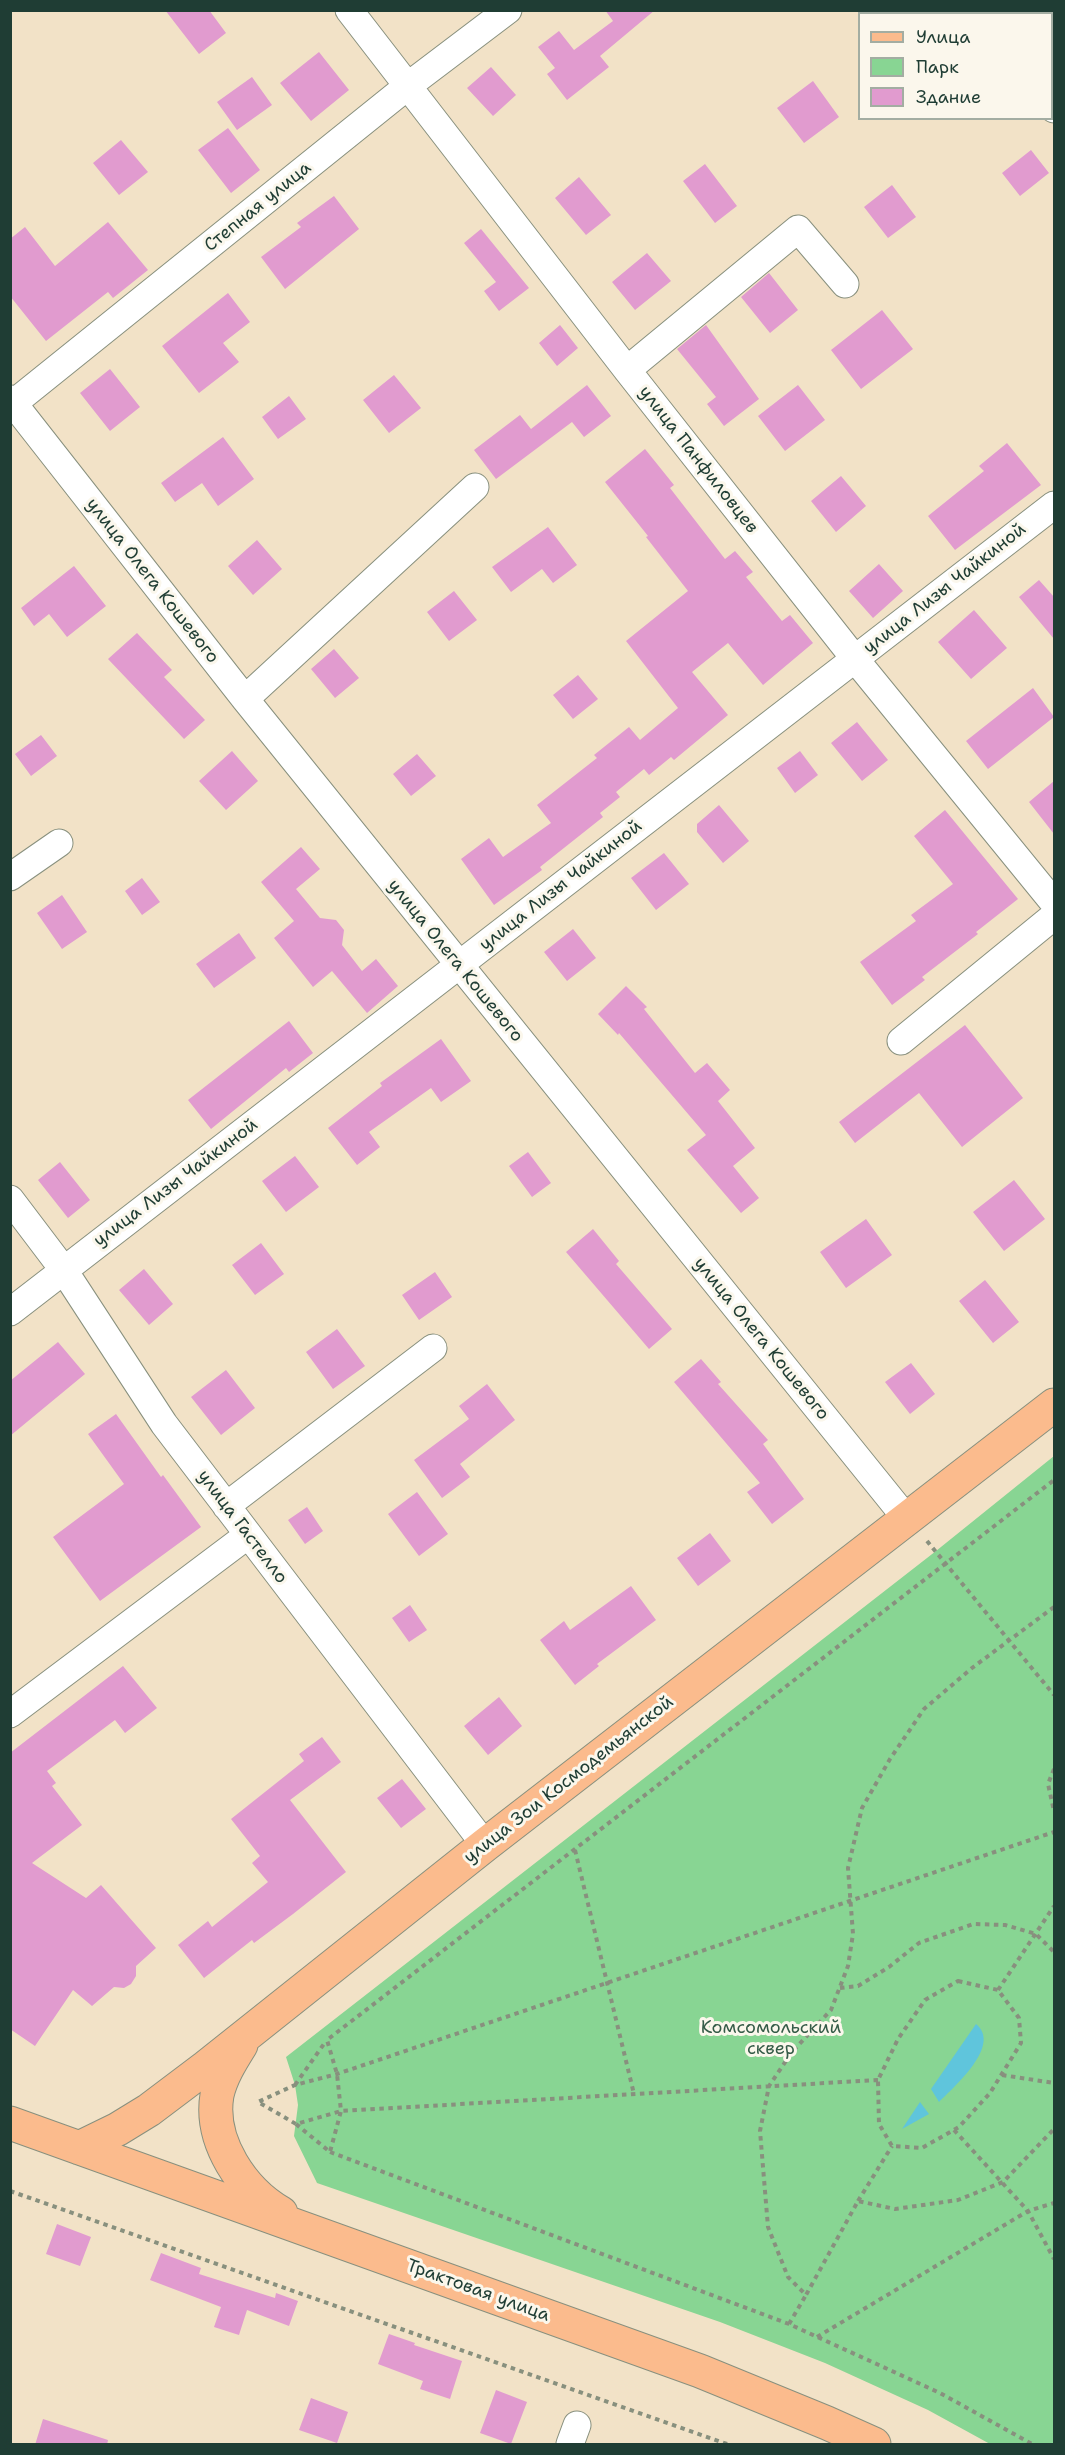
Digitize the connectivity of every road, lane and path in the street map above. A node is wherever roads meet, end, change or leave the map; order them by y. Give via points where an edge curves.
1 (349, 10) edge
2 (508, 10) edge
3 (409, 85) junction
4 (844, 284) dead end
5 (627, 370) junction
6 (12, 403) edge
7 (475, 487) dead end
8 (1054, 505) edge
9 (855, 659) junction
10 (245, 699) junction
11 (59, 843) dead end
12 (10, 877) edge
13 (1054, 903) edge
14 (1054, 915) edge
15 (458, 966) junction
16 (901, 1041) dead end
17 (10, 1199) edge
18 (63, 1269) junction
19 (10, 1312) edge
20 (433, 1348) dead end
21 (1054, 1405) edge
22 (1054, 1480) edge
23 (226, 1506) junction
24 (906, 1518) junction
25 (248, 1535) junction
26 (947, 1564) junction
27 (1054, 1607) edge
28 (1010, 1640) junction
29 (1054, 1695) edge
30 (10, 1714) edge
31 (1054, 1769) edge
32 (1054, 1810) edge
33 (1054, 1832) edge
34 (485, 1845) junction
35 (575, 1850) junction
36 (849, 1902) junction
37 (1054, 1906) edge
38 (1036, 1934) junction
39 (1054, 1952) edge
40 (607, 1983) junction
41 (840, 1988) junction
42 (999, 1990) junction
43 (252, 2028) junction
44 (327, 2040) junction
45 (337, 2074) junction
46 (1002, 2075) junction
47 (879, 2080) junction
48 (1054, 2083) edge
49 (295, 2085) junction
50 (769, 2086) junction
51 (634, 2094) junction
52 (341, 2111) junction
53 (10, 2123) edge
54 (296, 2124) junction
55 (1054, 2129) edge
56 (954, 2130) junction
57 (892, 2146) junction
58 (79, 2148) junction
59 (330, 2152) junction
60 (1003, 2182) junction
61 (10, 2191) edge
62 (858, 2201) junction
63 (1054, 2203) edge
64 (1028, 2211) junction
65 (311, 2231) junction
66 (1054, 2259) edge
67 (806, 2295) junction
68 (789, 2325) junction
69 (817, 2337) junction
70 (727, 2445) edge
71 (874, 2445) edge
72 (1032, 2445) edge

1 - 3 street, улица Панфиловцев
2 - 3 street, Степная улица
3 - 5 street, улица Панфиловцев
3 - 6 street, Степная улица
4 - 5 street via 798,229
5 - 9 street, улица Панфиловцев
6 - 10 street, улица Олега Кошевого
7 - 10 street
8 - 9 street, улица Лизы Чайкиной
9 - 13 street, улица Панфиловцев
9 - 15 street, улица Лизы Чайкиной
10 - 15 street, улица Олега Кошевого
11 - 12 street
14 - 16 street
15 - 18 street, улица Лизы Чайкиной
15 - 24 street, улица Олега Кошевого
17 - 18 street, улица Гастелло
18 - 19 street, улица Лизы Чайкиной
18 - 23 street, улица Гастелло via 164,1424
20 - 23 street
21 - 24 main road, улица Зои Космодемьянской
22 - 26 path
23 - 25 street, улица Гастелло
24 - 26 path
24 - 34 main road, улица Зои Космодемьянской
25 - 30 street
25 - 34 street, улица Гастелло
26 - 28 path
26 - 35 path
27 - 28 path
28 - 29 path
28 - 36 path via 924,1709 890,1759 862,1808 848,1868
31 - 32 path via 1048,1784
33 - 36 path
34 - 43 main road, улица Зои Космодемьянской
35 - 40 path
35 - 44 path
36 - 40 path
36 - 41 path via 853,1934
37 - 38 path
38 - 39 path
38 - 41 path via 1005,1925 973,1924 919,1944 858,1986
38 - 42 path
40 - 45 path
40 - 51 path
41 - 50 path via 831,2010 792,2052
42 - 46 path via 1019,2018 1021,2043
42 - 47 path via 958,1981 925,2000 898,2039
43 - 58 main road, улица Зои Космодемьянской via 148,2110
43 - 65 main road via 222,2078 217,2098 221,2139 239,2174 254,2192
44 - 45 path
44 - 49 path
45 - 49 path
45 - 52 path
46 - 48 path
46 - 56 path
47 - 50 path
47 - 57 path via 879,2124
49 - 54 path via 258,2102
50 - 51 path
50 - 67 path via 760,2131 768,2226 788,2277
51 - 52 path
52 - 54 path
52 - 59 path
53 - 58 main road, Трактовая улица
54 - 59 path
55 - 60 path
56 - 57 path via 922,2148
56 - 60 path
57 - 62 path
58 - 65 main road, Трактовая улица
59 - 68 path
60 - 62 path via 958,2200 905,2208
60 - 64 path
61 - 70 path
62 - 67 path
63 - 64 path
64 - 66 path
64 - 69 path
65 - 71 main road, Трактовая улица via 700,2372
67 - 68 path
68 - 69 path
69 - 72 path via 940,2393

